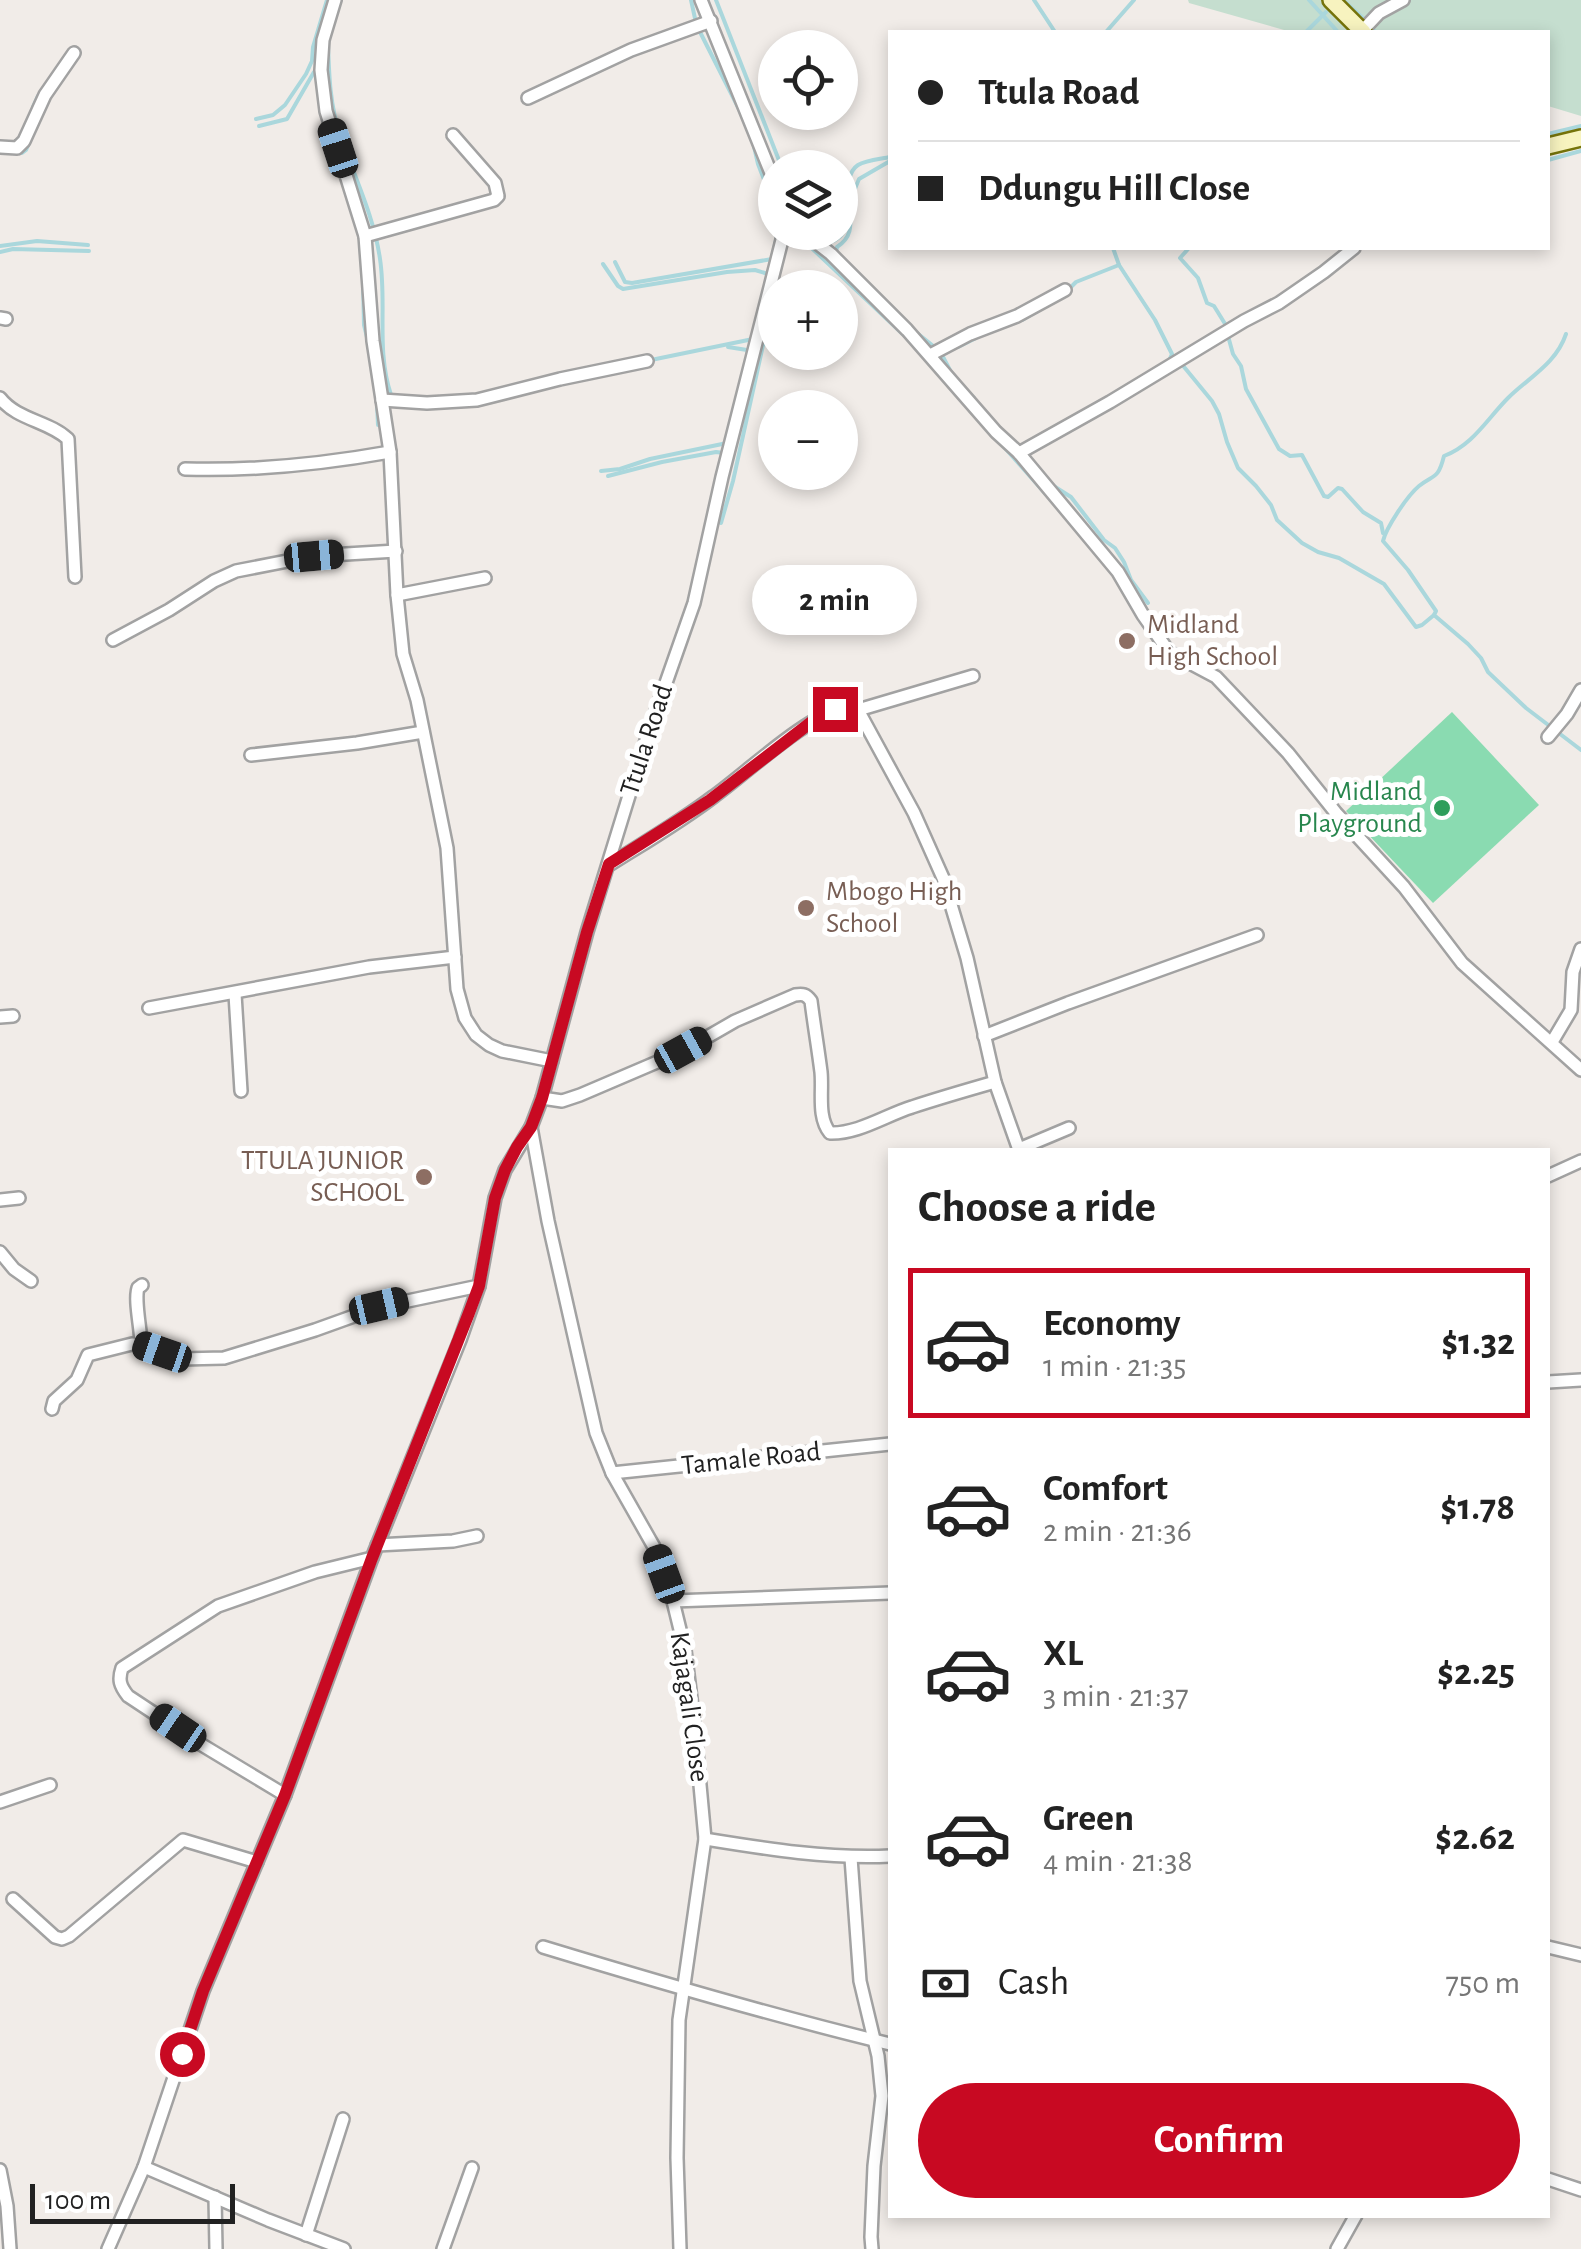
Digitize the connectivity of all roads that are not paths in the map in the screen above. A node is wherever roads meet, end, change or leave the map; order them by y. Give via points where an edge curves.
1 (334, 0) edge
2 (701, 0) edge
3 (1331, 0) edge
4 (1403, 0) edge
5 (711, 21) junction
6 (1360, 30) edge
7 (1364, 30) edge
8 (74, 53) dead end
9 (528, 98) dead end
10 (454, 135) dead end
11 (1581, 138) edge
12 (1550, 146) edge
13 (0, 147) edge
14 (762, 150) edge
15 (365, 236) junction
16 (779, 250) edge
17 (827, 250) edge
18 (1351, 250) edge
19 (1065, 290) dead end
20 (930, 355) junction
21 (647, 361) dead end
22 (0, 398) edge
23 (382, 400) junction
24 (390, 452) junction
25 (1019, 453) junction
26 (184, 469) dead end
27 (396, 550) junction
28 (75, 577) dead end
29 (485, 578) dead end
30 (397, 595) junction
31 (113, 640) dead end
32 (973, 676) dead end
33 (1581, 690) edge
34 (858, 710) junction
35 (423, 732) junction
36 (1553, 732) dead end
37 (251, 755) dead end
38 (609, 864) junction
39 (1258, 934) dead end
40 (1581, 950) edge
41 (455, 957) junction
42 (235, 994) junction
43 (149, 1008) dead end
44 (984, 1036) junction
45 (1552, 1042) junction
46 (552, 1061) junction
47 (1581, 1070) edge
48 (995, 1082) junction
49 (241, 1092) dead end
50 (542, 1098) junction
51 (531, 1127) junction
52 (1069, 1128) dead end
53 (1019, 1148) edge
54 (1021, 1148) edge
55 (1581, 1161) edge
56 (1550, 1175) edge
57 (19, 1198) dead end
58 (0, 1200) edge
59 (0, 1252) edge
60 (30, 1281) dead end
61 (142, 1285) dead end
62 (479, 1286) junction
63 (141, 1345) junction
64 (1581, 1380) edge
65 (1550, 1382) edge
66 (52, 1410) dead end
67 (888, 1444) edge
68 (612, 1473) junction
69 (478, 1536) dead end
70 (377, 1545) junction
71 (372, 1558) junction
72 (888, 1593) edge
73 (673, 1601) junction
74 (50, 1785) dead end
75 (285, 1795) junction
76 (0, 1802) edge
77 (705, 1839) junction
78 (888, 1856) edge
79 (850, 1858) junction
80 (258, 1862) junction
81 (13, 1899) dead end
82 (543, 1947) dead end
83 (1550, 1947) edge
84 (1581, 1955) edge
85 (682, 1990) junction
86 (874, 2040) junction
87 (888, 2044) edge
88 (344, 2119) dead end
89 (144, 2167) junction
90 (472, 2168) dead end
91 (0, 2170) edge
92 (1550, 2180) edge
93 (1581, 2190) edge
94 (215, 2198) junction
95 (1354, 2218) edge
96 (306, 2234) junction
97 (10, 2249) edge
98 (108, 2249) edge
99 (216, 2249) edge
100 (344, 2249) edge
101 (443, 2249) edge
102 (680, 2249) edge
103 (872, 2249) edge
104 (1337, 2249) edge

1 - 15 street via 323,40 326,111
2 - 5 street
3 - 6 street
4 - 7 street via 1379,12
5 - 9 street
5 - 14 street
8 - 13 street via 24,140 17,148
10 - 15 street via 495,183 498,196
11 - 12 street
15 - 23 street
16 - 38 street, Ttula Road via 694,602
17 - 20 street
18 - 25 street via 1279,303
19 - 20 street
20 - 25 street
21 - 23 street via 476,400
22 - 28 street via 68,439
23 - 24 street
24 - 26 street
24 - 27 street
25 - 45 street via 1118,572 1169,652 1216,677 1404,887 1462,963
27 - 30 street
27 - 31 street via 236,571
29 - 30 street
30 - 35 street via 403,654
32 - 34 street
33 - 36 street
34 - 38 street via 848,705 814,720 710,800
34 - 44 street via 943,878
35 - 37 street
35 - 41 street via 447,848
38 - 46 street, Ttula Road
39 - 44 street
40 - 45 street via 1570,1010
41 - 42 street
41 - 46 street via 465,1018 476,1034 502,1051
42 - 43 street
42 - 49 street
44 - 48 street
45 - 47 street
46 - 50 street, Ttula Road
48 - 50 street via 830,1134 822,1117 811,1001 803,994 580,1096 562,1102
48 - 53 street
50 - 51 street, Ttula Road
51 - 62 street, Ttula Road via 495,1198
51 - 68 street, Kajagali Close via 596,1433
52 - 54 street
55 - 56 street
57 - 58 street
59 - 60 street
61 - 63 street via 135,1298
62 - 63 street via 379,1306 224,1358 182,1359
62 - 70 street, Ttula Road
63 - 66 street via 88,1355 78,1380
64 - 65 street
67 - 68 street, Tamale Road
68 - 73 street, Kajagali Close via 654,1547
69 - 70 street
70 - 71 street, Ttula Road
71 - 75 street, Ttula Road
71 - 75 street via 218,1606 122,1668 119,1678 128,1696
72 - 73 street
73 - 77 street, Kajagali Close via 696,1730
74 - 76 street
75 - 80 street, Ttula Road
77 - 79 street
77 - 85 street, Kajagali Close
78 - 79 street
79 - 86 street via 860,1981
80 - 81 street via 182,1840 62,1938
80 - 89 street, Ttula Road via 203,1991
82 - 85 street
83 - 84 street
85 - 86 street
85 - 102 street, Kajagali Close
86 - 87 street
86 - 103 street via 882,2096
88 - 96 street
89 - 94 street
89 - 98 street, Ttula Road
90 - 101 street
91 - 97 street
92 - 93 street
94 - 96 street
94 - 99 street
95 - 104 street
96 - 100 street

